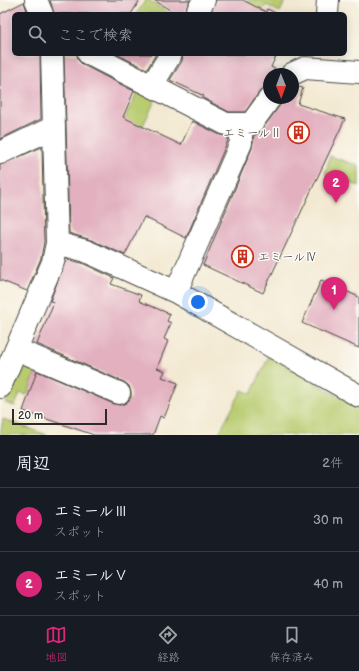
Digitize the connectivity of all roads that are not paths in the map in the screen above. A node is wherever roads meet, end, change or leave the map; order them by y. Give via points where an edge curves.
1 (36, 0) edge
2 (204, 0) edge
3 (328, 0) edge
4 (41, 12) edge
5 (197, 12) edge
6 (327, 12) edge
7 (52, 56) edge
8 (94, 56) edge
9 (170, 56) edge
10 (325, 62) edge
11 (299, 71) edge
12 (359, 72) edge
13 (152, 85) junction
14 (266, 104) edge
15 (241, 125) junction
16 (54, 127) junction
17 (0, 153) edge
18 (57, 243) junction
19 (176, 292) junction
20 (16, 349) junction
21 (0, 387) edge
22 (119, 393) dead end
23 (359, 396) edge

1 - 4 street
2 - 5 street
3 - 6 street
7 - 16 street
8 - 13 street
9 - 13 street
10 - 11 street
10 - 12 street
13 - 15 street via 226,124
14 - 15 street via 251,124
15 - 19 street via 241,143
16 - 17 street
16 - 18 street
18 - 19 street via 86,251
18 - 20 street via 53,262
19 - 23 street
20 - 21 street
20 - 22 street

